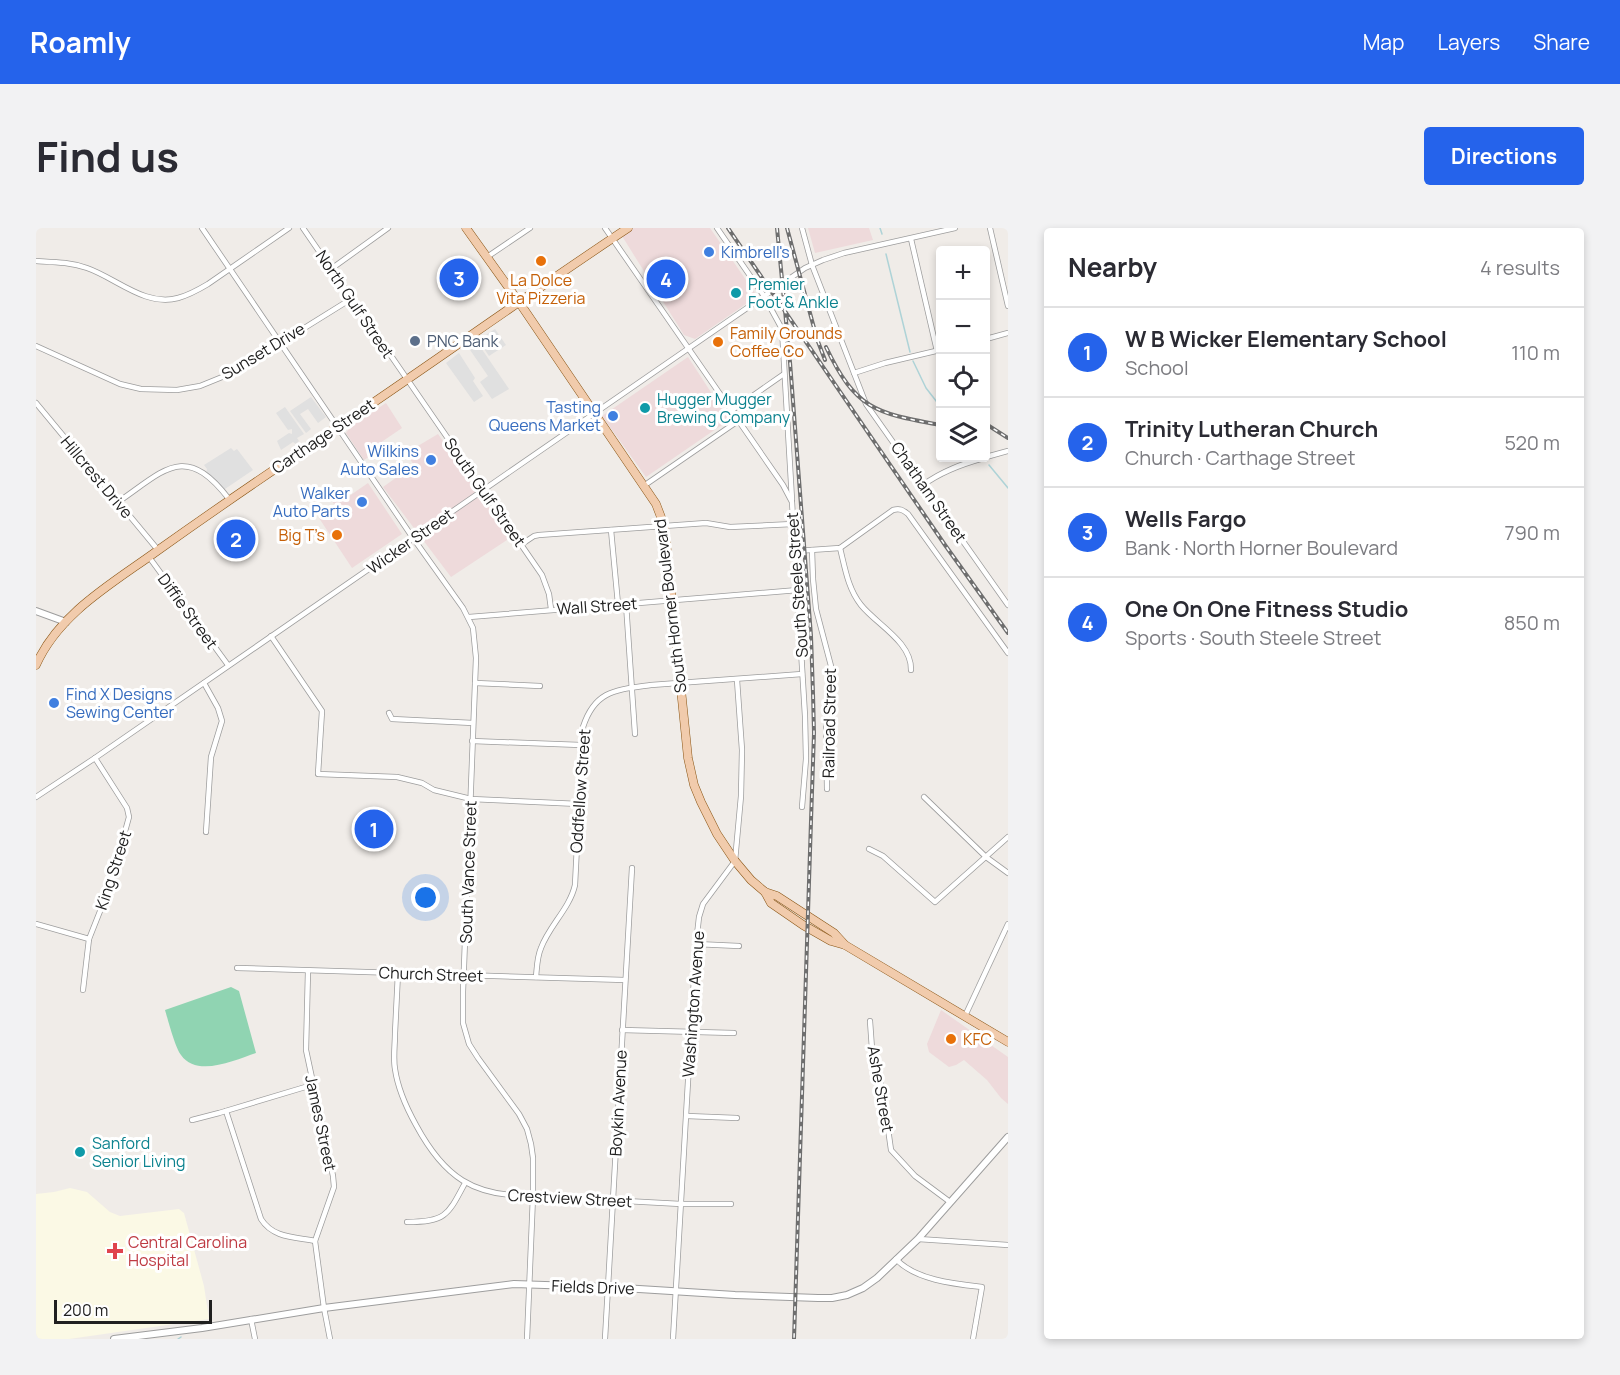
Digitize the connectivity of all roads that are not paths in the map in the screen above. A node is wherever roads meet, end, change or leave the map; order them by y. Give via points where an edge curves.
1 (202, 228) edge
2 (289, 228) edge
3 (303, 228) edge
4 (388, 228) edge
5 (466, 228) edge
6 (530, 228) edge
7 (605, 228) edge
8 (628, 228) edge
9 (717, 228) edge
10 (802, 228) edge
11 (955, 228) edge
12 (990, 228) edge
13 (940, 230) edge
14 (612, 239) junction
15 (911, 239) junction
16 (487, 257) junction
17 (36, 261) edge
18 (812, 265) junction
19 (230, 269) junction
20 (331, 269) junction
21 (1005, 279) edge
22 (764, 296) junction
23 (351, 299) junction
24 (519, 302) junction
25 (1008, 306) edge
26 (1008, 333) edge
27 (936, 338) edge
28 (990, 338) edge
29 (279, 342) junction
30 (36, 346) edge
31 (688, 348) junction
32 (936, 351) edge
33 (784, 374) junction
34 (855, 375) junction
35 (406, 380) junction
36 (36, 403) edge
37 (731, 411) junction
38 (595, 413) junction
39 (738, 421) junction
40 (337, 427) junction
41 (1008, 451) edge
42 (990, 456) edge
43 (971, 462) edge
44 (645, 485) junction
45 (923, 485) junction
46 (483, 490) junction
47 (229, 499) junction
48 (118, 502) junction
49 (792, 502) junction
50 (794, 524) junction
51 (664, 525) junction
52 (611, 530) junction
53 (413, 538) junction
54 (522, 544) junction
55 (840, 548) junction
56 (158, 550) junction
57 (812, 550) junction
58 (796, 551) junction
59 (149, 557) junction
60 (798, 590) junction
61 (671, 600) junction
62 (618, 604) junction
63 (626, 604) junction
64 (1008, 604) edge
65 (551, 609) junction
66 (36, 611) edge
67 (469, 617) junction
68 (66, 622) junction
69 (271, 636) junction
70 (1008, 653) edge
71 (36, 665) edge
72 (228, 665) junction
73 (911, 670) dead end
74 (802, 674) junction
75 (737, 680) junction
76 (204, 682) junction
77 (475, 683) junction
78 (680, 683) junction
79 (540, 686) dead end
80 (632, 688) junction
81 (389, 713) dead end
82 (473, 723) junction
83 (635, 734) dead end
84 (472, 741) junction
85 (581, 745) junction
86 (95, 758) junction
87 (827, 789) dead end
88 (36, 797) edge
89 (924, 798) dead end
90 (471, 799) junction
91 (579, 804) junction
92 (802, 807) dead end
93 (206, 832) dead end
94 (1008, 837) edge
95 (869, 849) dead end
96 (986, 857) junction
97 (735, 861) junction
98 (632, 868) dead end
99 (1008, 873) edge
100 (36, 924) edge
101 (1008, 924) edge
102 (89, 939) junction
103 (696, 944) junction
104 (739, 946) dead end
105 (237, 968) dead end
106 (308, 971) junction
107 (398, 973) junction
108 (464, 976) junction
109 (536, 976) junction
110 (625, 980) junction
111 (83, 990) dead end
112 (965, 1016) junction
113 (870, 1021) dead end
114 (622, 1030) junction
115 (690, 1032) junction
116 (734, 1033) dead end
117 (1008, 1042) edge
118 (312, 1085) junction
119 (226, 1111) junction
120 (687, 1116) junction
121 (737, 1118) dead end
122 (192, 1120) dead end
123 (1008, 1137) edge
124 (465, 1183) junction
125 (533, 1196) junction
126 (613, 1200) junction
127 (950, 1202) junction
128 (681, 1204) junction
129 (731, 1204) dead end
130 (407, 1222) dead end
131 (918, 1239) junction
132 (315, 1240) junction
133 (1008, 1245) edge
134 (896, 1259) junction
135 (529, 1284) junction
136 (607, 1287) junction
137 (676, 1291) junction
138 (324, 1308) junction
139 (251, 1319) junction
140 (114, 1339) edge
141 (255, 1339) edge
142 (330, 1339) edge
143 (527, 1339) edge
144 (605, 1339) edge
145 (673, 1339) edge
146 (973, 1339) edge

1 - 19 street, South Vance Street
2 - 19 street
3 - 20 street, North Gulf Street
4 - 20 street
5 - 16 main road, South Horner Boulevard
6 - 16 street
7 - 14 street, South Steele Street
8 - 14 main road, Carthage Street
9 - 22 street
10 - 18 street, Chatham Street
11 - 13 street, Wicker Street
12 - 21 street
13 - 15 street, Wicker Street
14 - 24 main road, Carthage Street
14 - 31 street, South Steele Street
15 - 18 street, Wicker Street via 844,253
15 - 27 street
16 - 24 main road, South Horner Boulevard
17 - 19 street via 77,265 158,299 194,292
18 - 22 street, Wicker Street
18 - 34 street, Chatham Street
19 - 29 street, South Vance Street
20 - 23 street, North Gulf Street
21 - 25 street
22 - 31 street, Wicker Street
22 - 33 street via 782,329
23 - 29 street, Sunset Drive
23 - 35 street, North Gulf Street
24 - 35 main road, Carthage Street
24 - 38 main road, South Horner Boulevard
26 - 28 street
29 - 30 street, Sunset Drive via 232,373 200,386 170,391 110,381
29 - 40 street, South Vance Street
31 - 37 street, South Steele Street
31 - 38 street, Wicker Street
32 - 34 street
33 - 37 street
33 - 49 street
34 - 45 street, Chatham Street via 870,409
35 - 40 main road, Carthage Street
35 - 46 street, South Gulf Street
36 - 48 street, Hillcrest Drive
37 - 39 street, South Steele Street
38 - 44 main road, South Horner Boulevard
38 - 46 street, Wicker Street
39 - 44 street
39 - 49 street, South Steele Street
40 - 47 main road, Carthage Street
40 - 53 street, South Vance Street
41 - 42 street
43 - 45 street via 937,475
44 - 51 main road, South Horner Boulevard
45 - 64 street, Chatham Street
46 - 53 street, Wicker Street
46 - 54 street, South Gulf Street
47 - 48 street via 205,473 180,465 166,469
47 - 56 main road, Carthage Street
48 - 56 street, Hillcrest Drive
49 - 50 street, South Steele Street
50 - 51 street
50 - 58 street, South Steele Street
51 - 52 street
51 - 61 main road, South Horner Boulevard
52 - 54 street via 539,535
52 - 62 street
53 - 67 street, South Vance Street
53 - 69 street, Wicker Street
54 - 65 street, South Gulf Street via 542,575
55 - 57 street
55 - 70 street via 893,510 908,513
55 - 73 street via 848,584 861,606 892,633 908,656
56 - 59 main road, Carthage Street
57 - 58 street
57 - 87 street, Railroad Street via 816,609 831,666 826,722
58 - 60 street, South Steele Street
59 - 68 main road, Carthage Street via 91,598
59 - 72 street, Diffie Street
60 - 61 street, Wall Street
60 - 74 street, South Steele Street
61 - 63 street, Wall Street
61 - 78 main road, South Horner Boulevard
62 - 63 street, Wall Street
62 - 65 street, Wall Street
63 - 80 street
65 - 67 street, Wall Street
66 - 68 street
67 - 77 street, South Vance Street via 474,635
68 - 71 main road, Carthage Street
69 - 72 street, Wicker Street
69 - 90 street via 322,711 318,774 397,777
72 - 76 street, Wicker Street
74 - 75 street, Oddfellow Street
74 - 92 street, South Steele Street via 806,759
75 - 78 street, Oddfellow Street
75 - 97 street via 742,750
76 - 86 street, Wicker Street
76 - 93 street via 222,721 211,757
77 - 79 street
77 - 82 street, South Vance Street
78 - 80 street, Oddfellow Street
78 - 97 main road, South Horner Boulevard via 694,785 710,821
80 - 83 street
80 - 85 street, Oddfellow Street via 616,690 596,702 586,717
81 - 82 street via 392,719
82 - 84 street, South Vance Street
84 - 85 street
84 - 90 street, South Vance Street
85 - 91 street, Oddfellow Street
86 - 88 street, Wicker Street
86 - 102 street, King Street via 129,817 110,886
89 - 96 street
90 - 91 street
90 - 108 street, South Vance Street
91 - 109 street, Oddfellow Street via 573,894 539,951
94 - 96 street
95 - 96 street via 883,856 935,902
96 - 99 street
97 - 103 street, Washington Avenue via 703,904
97 - 112 main road, South Horner Boulevard via 771,903 795,920
98 - 110 street, Boykin Avenue
100 - 102 street
101 - 112 street
102 - 111 street, King Street
103 - 104 street
103 - 115 street, Washington Avenue
105 - 106 street, Church Street
106 - 107 street, Church Street
106 - 118 street, James Street via 306,1050
107 - 108 street, Church Street
107 - 124 street, Crestview Street via 394,1068 399,1091 427,1146 442,1165
108 - 109 street, Church Street
108 - 125 street, South Vance Street via 463,1023 478,1058 527,1129 533,1158
109 - 110 street, Church Street
110 - 114 street, Boykin Avenue
112 - 117 main road, South Horner Boulevard
113 - 127 street, Ashe Street via 891,1150 915,1176
114 - 115 street
114 - 126 street, Boykin Avenue
115 - 116 street
115 - 120 street, Washington Avenue
118 - 119 street
118 - 132 street, James Street via 334,1187
119 - 122 street
119 - 132 street via 261,1219 272,1231
120 - 121 street
120 - 128 street, Washington Avenue
123 - 127 street, Fields Drive
124 - 125 street, Crestview Street via 497,1193
124 - 130 street via 443,1216 433,1221
125 - 126 street, Crestview Street
125 - 135 street, South Vance Street
126 - 128 street, Crestview Street
126 - 136 street, Boykin Avenue
127 - 131 street, Fields Drive
128 - 129 street, Crestview Street
128 - 137 street, Washington Avenue
131 - 133 street
131 - 134 street, Fields Drive
132 - 138 street, James Street
134 - 137 street, Fields Drive via 863,1288 832,1298
134 - 146 street via 903,1267 939,1280 982,1287
135 - 136 street, Fields Drive
135 - 138 street, Fields Drive
135 - 143 street, South Vance Street
136 - 137 street, Fields Drive
136 - 144 street, Boykin Avenue
137 - 145 street, Washington Avenue
138 - 139 street, Fields Drive
138 - 142 street, James Street
139 - 140 street, Fields Drive
139 - 141 street

